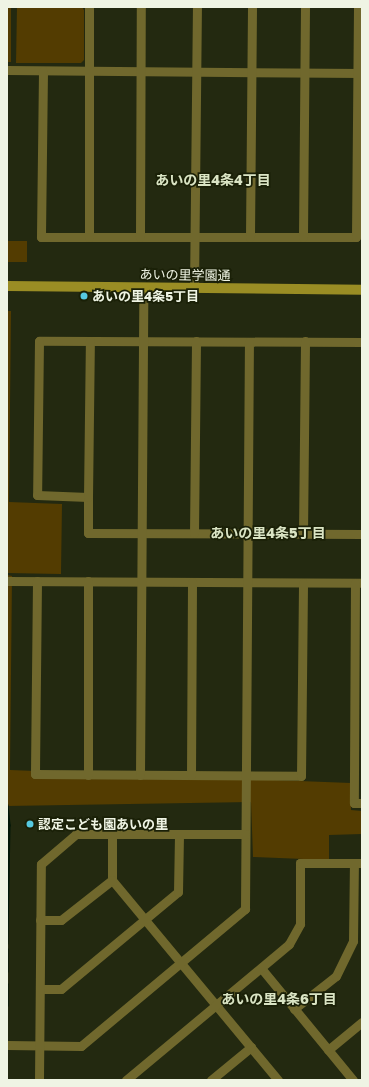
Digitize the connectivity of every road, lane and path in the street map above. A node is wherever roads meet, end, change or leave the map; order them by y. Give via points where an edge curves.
1 (89, 7) edge
2 (141, 7) edge
3 (197, 7) edge
4 (252, 7) edge
5 (305, 7) edge
6 (358, 7) edge
7 (7, 70) edge
8 (42, 71) junction
9 (89, 71) junction
10 (141, 71) junction
11 (251, 72) junction
12 (303, 72) junction
13 (196, 73) junction
14 (360, 73) edge
15 (89, 237) junction
16 (140, 237) junction
17 (250, 237) junction
18 (303, 237) junction
19 (195, 238) junction
20 (7, 286) edge
21 (143, 287) junction
22 (194, 289) junction
23 (362, 290) edge
24 (90, 342) junction
25 (143, 342) junction
26 (196, 342) junction
27 (249, 342) junction
28 (305, 342) junction
29 (362, 342) edge
30 (88, 497) junction
31 (141, 533) junction
32 (194, 533) junction
33 (247, 534) junction
34 (303, 534) junction
35 (362, 534) edge
36 (7, 581) edge
37 (38, 581) junction
38 (88, 581) junction
39 (141, 582) junction
40 (192, 582) junction
41 (247, 582) junction
42 (303, 583) junction
43 (359, 583) edge
44 (358, 694) edge
45 (88, 774) junction
46 (140, 775) junction
47 (191, 775) junction
48 (246, 775) junction
49 (362, 803) edge
50 (112, 834) junction
51 (179, 834) junction
52 (245, 834) junction
53 (358, 863) edge
54 (112, 880) junction
55 (40, 920) junction
56 (146, 920) junction
57 (182, 962) junction
58 (261, 968) junction
59 (40, 989) junction
60 (217, 1005) junction
61 (294, 1009) junction
62 (362, 1022) edge
63 (7, 1045) edge
64 (39, 1045) junction
65 (251, 1047) junction
66 (328, 1050) junction
67 (39, 1080) edge
68 (126, 1080) edge
69 (211, 1080) edge
70 (278, 1080) edge
71 (353, 1080) edge

1 - 9 street
2 - 10 street
3 - 13 street
4 - 11 street
5 - 12 street
6 - 14 street
7 - 8 street
8 - 9 street
8 - 15 street via 41,237
9 - 10 street
9 - 15 street
10 - 13 street
10 - 16 street
11 - 12 street
11 - 13 street
11 - 17 street
12 - 14 street
12 - 18 street
13 - 19 street
14 - 18 street via 356,237
15 - 16 street
16 - 19 street
17 - 18 street
17 - 19 street
19 - 22 street
20 - 21 street, あいの里学園通
21 - 22 street, あいの里学園通
21 - 25 street
22 - 23 street, あいの里学園通
24 - 25 street
24 - 30 street
24 - 30 street via 39,341 37,495
25 - 26 street
25 - 31 street
26 - 27 street
26 - 32 street
27 - 28 street
27 - 33 street
28 - 29 street
28 - 34 street
30 - 31 street via 88,533
31 - 32 street
31 - 39 street
32 - 33 street
33 - 34 street
33 - 41 street
34 - 35 street
36 - 37 street
37 - 38 street
37 - 45 street via 35,774
38 - 39 street
38 - 45 street
39 - 40 street
39 - 46 street
40 - 41 street
40 - 47 street
41 - 42 street
41 - 48 street
42 - 43 street
42 - 48 street via 301,776
43 - 44 street
44 - 49 street via 354,803
45 - 46 street
46 - 47 street
47 - 48 street
48 - 52 street
50 - 51 street
50 - 54 street
50 - 55 street via 76,834 41,864
51 - 52 street
51 - 56 street via 178,892
52 - 57 street via 245,910
53 - 58 street via 300,863 300,924 289,944
53 - 61 street via 353,941 336,976
54 - 55 street via 61,920
54 - 56 street
55 - 59 street
56 - 57 street
56 - 59 street via 61,990
57 - 60 street
57 - 64 street via 81,1046
58 - 60 street
58 - 61 street
59 - 64 street
60 - 65 street
60 - 68 street
61 - 66 street
62 - 66 street
63 - 64 street
64 - 67 street
65 - 69 street
65 - 70 street
66 - 71 street

